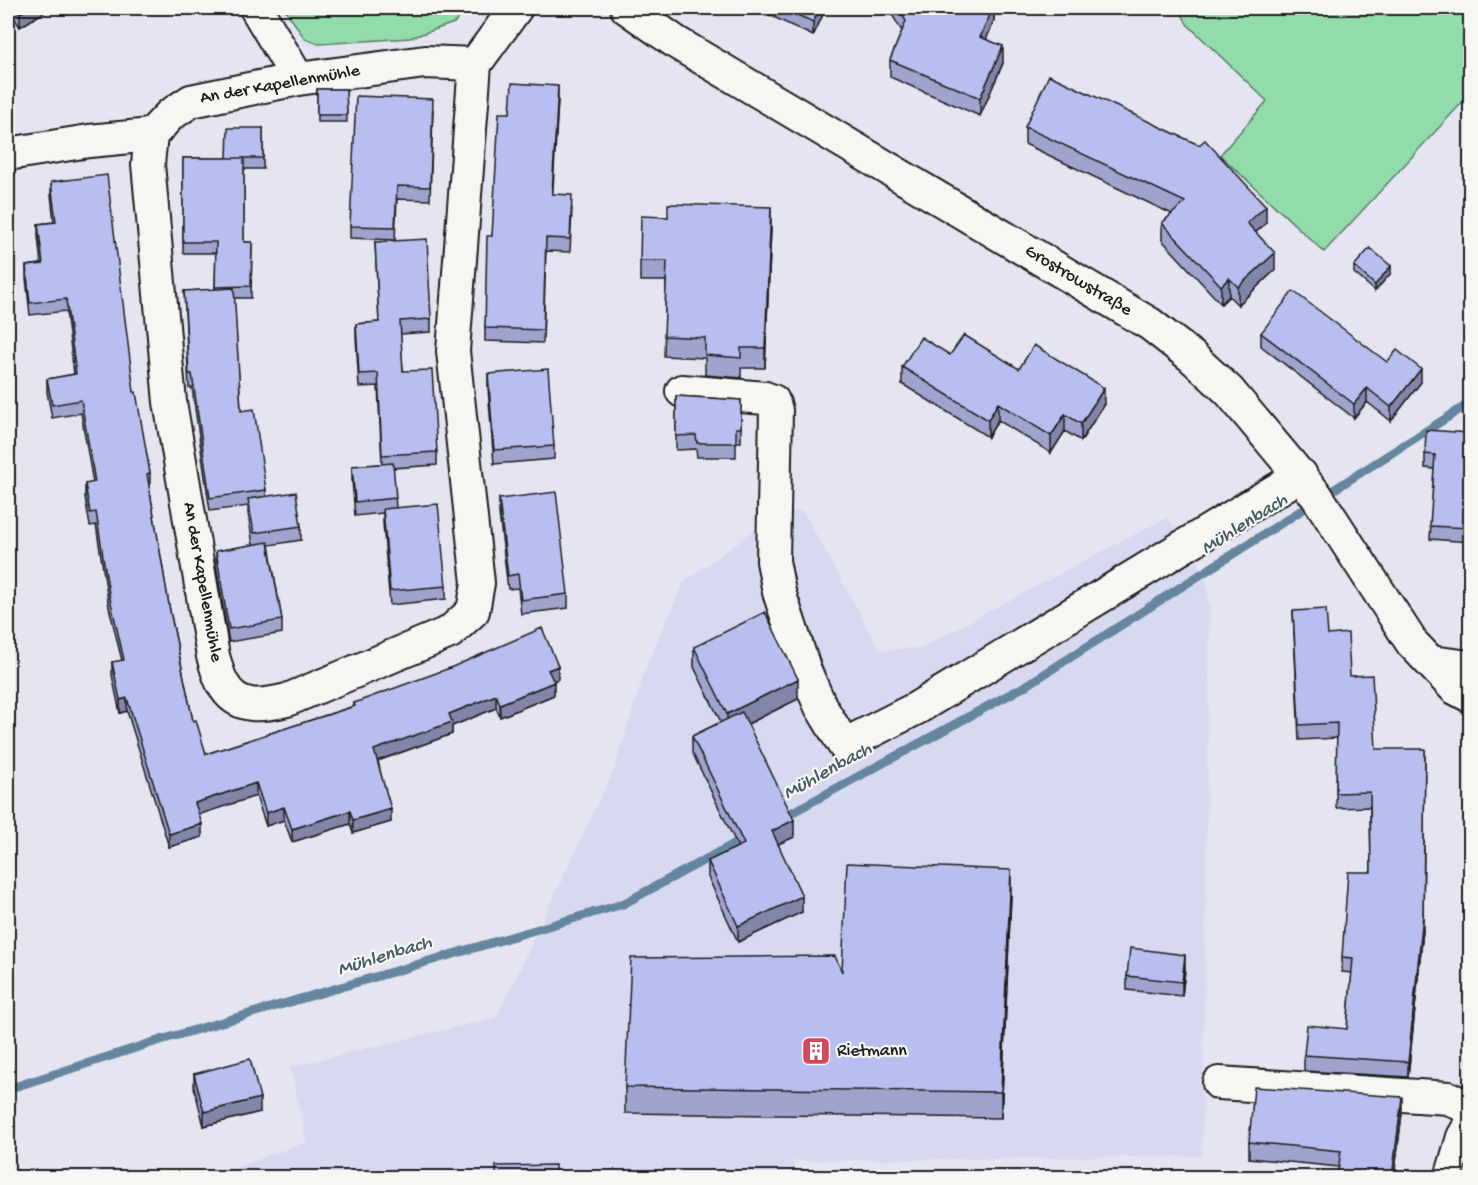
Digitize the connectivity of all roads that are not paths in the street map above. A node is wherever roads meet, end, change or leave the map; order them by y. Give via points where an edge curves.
1 (256, 8) edge
2 (516, 8) edge
3 (627, 8) edge
4 (475, 64) junction
5 (298, 79) junction
6 (151, 135) junction
7 (8, 154) edge
8 (682, 391) dead end
9 (1301, 475) junction
10 (1431, 662) junction
11 (1470, 667) edge
12 (1470, 696) edge
13 (1219, 1083) dead end
14 (1470, 1109) edge
15 (1470, 1125) edge
16 (1450, 1178) edge

1 - 5 street
2 - 4 street
3 - 9 street, Grostrowstraße via 677,43 1150,324 1229,391
4 - 5 street, An der Kapellenmühle via 425,62
4 - 6 street, An der Kapellenmühle via 453,351 478,583 473,611 450,632 287,700 262,706 236,700 223,684 213,656 170,402 148,164
5 - 6 street, An der Kapellenmühle via 190,101
6 - 7 street
8 - 9 street via 773,401 773,561 778,592 805,672 844,745 917,708
9 - 10 street, Grostrowstraße via 1412,643
10 - 11 street
10 - 12 street, Grostrowstraße via 1455,688
13 - 14 street via 1449,1098
15 - 16 street

